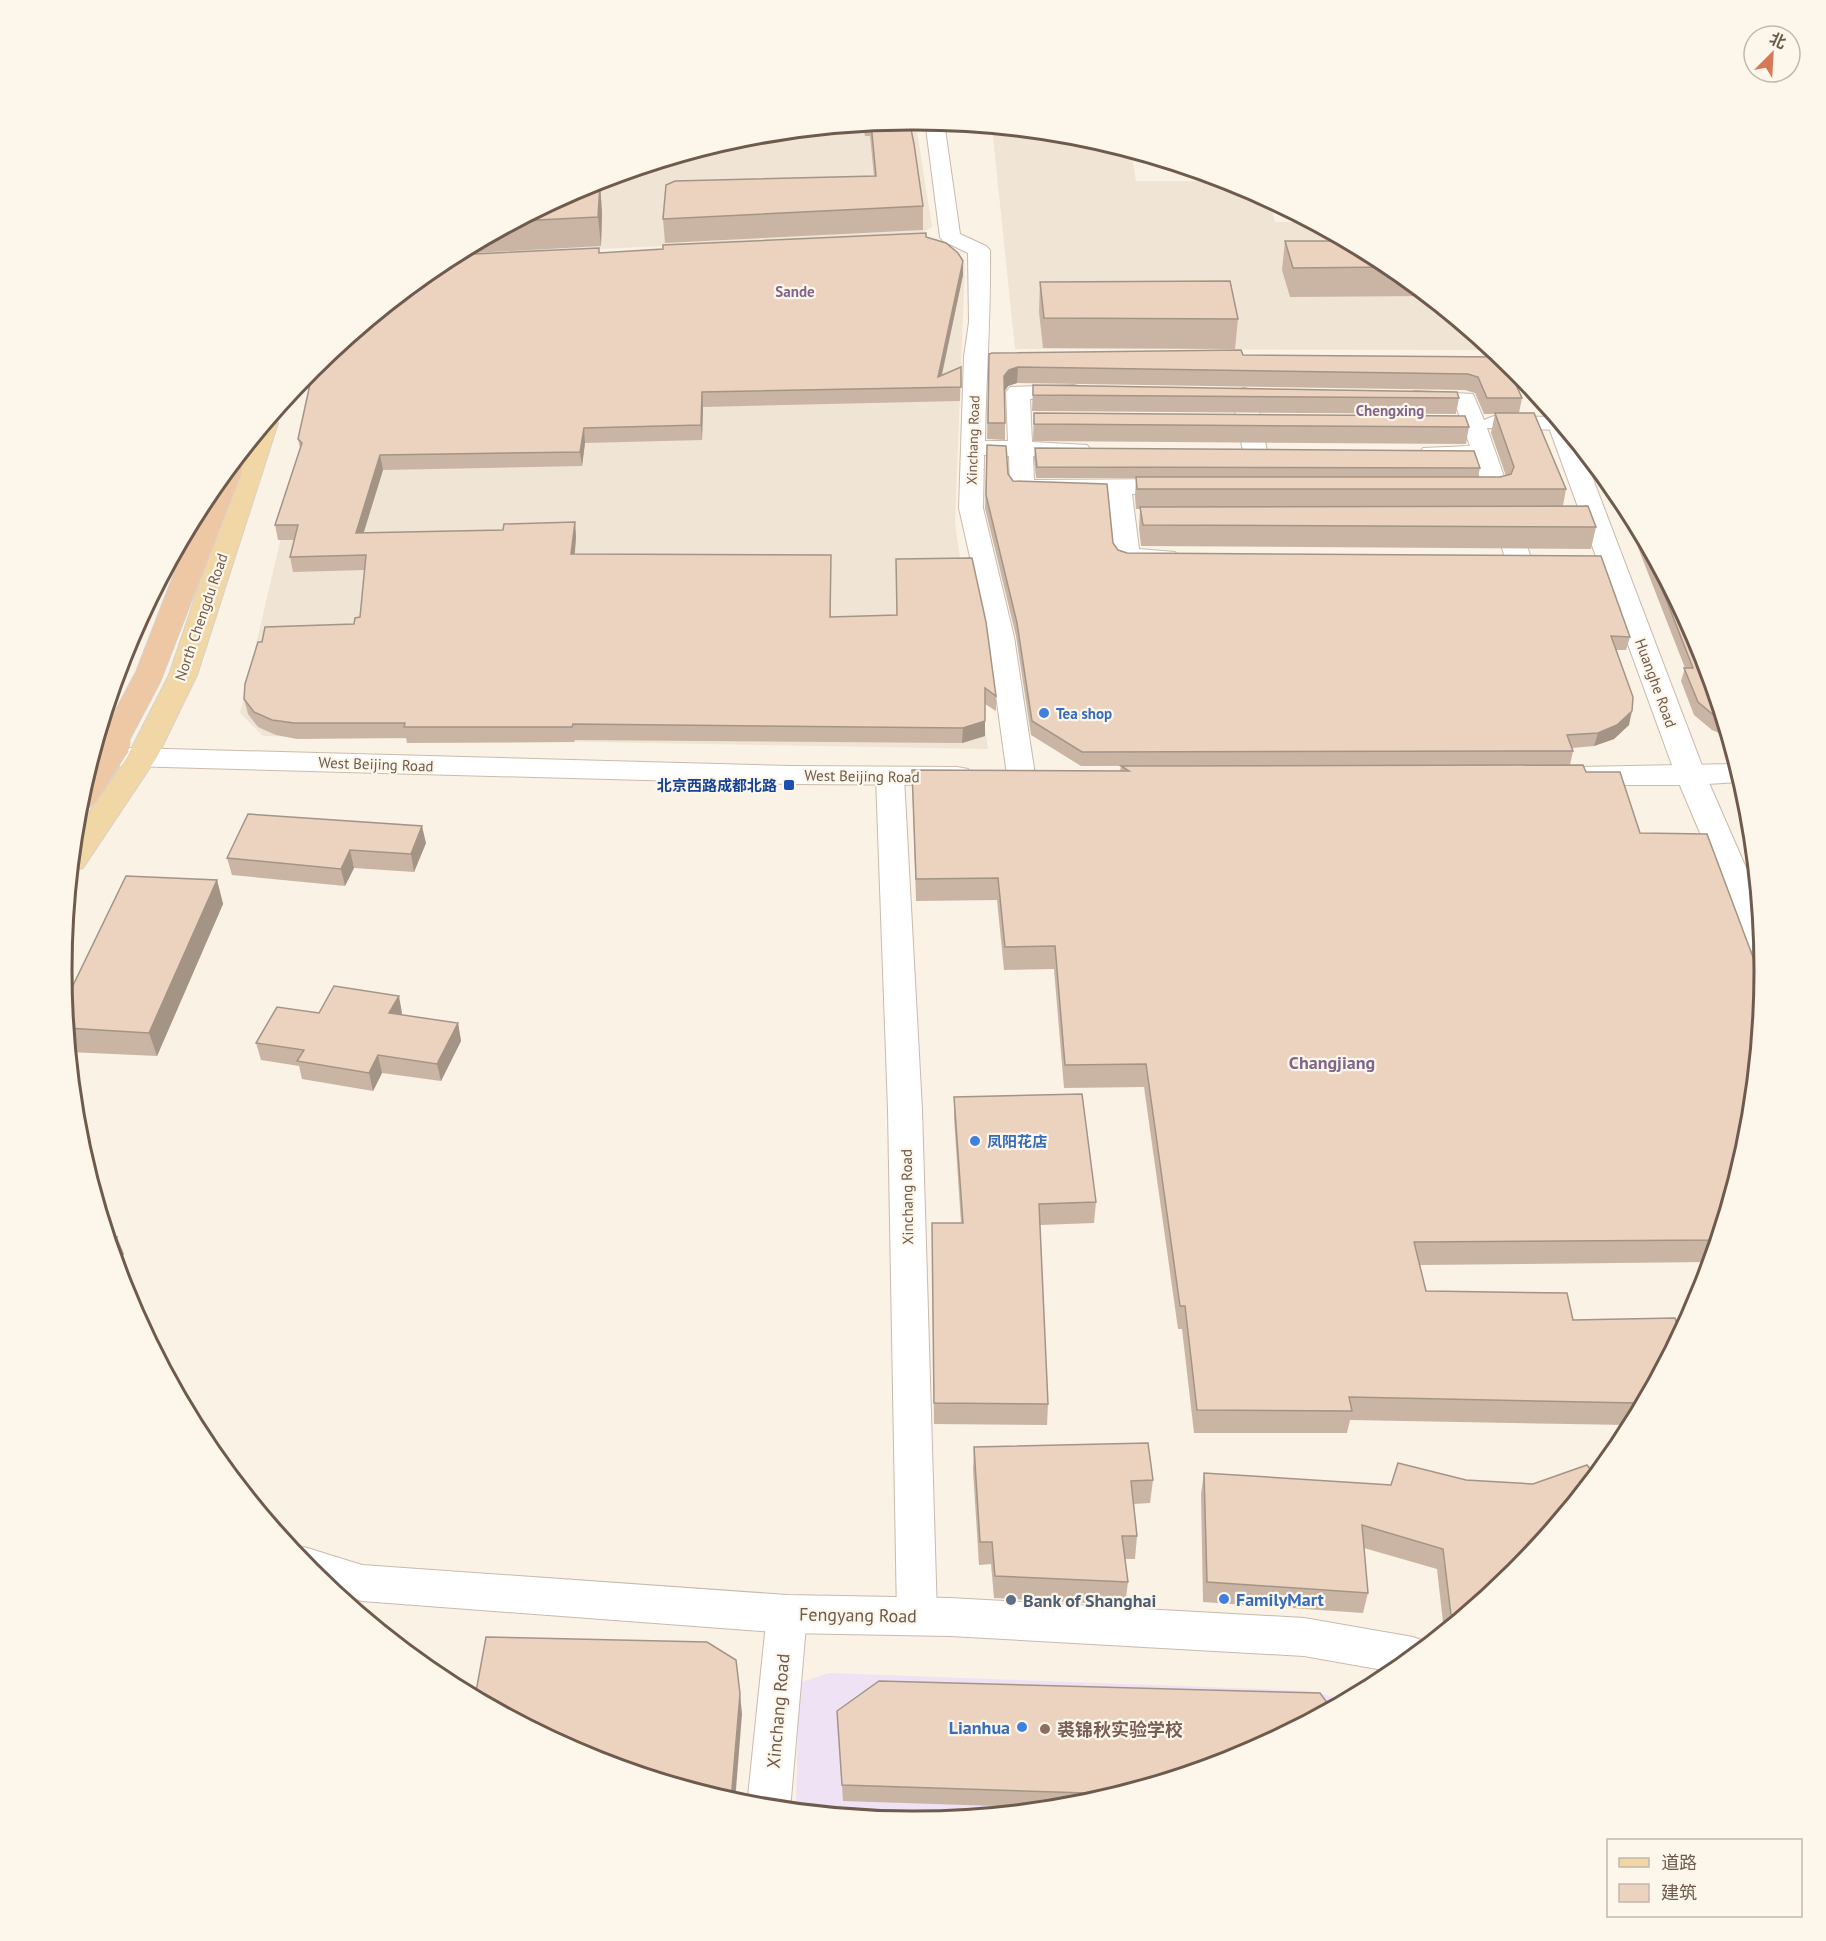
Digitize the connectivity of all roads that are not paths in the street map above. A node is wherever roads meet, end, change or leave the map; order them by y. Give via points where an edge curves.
1 (934, 130) edge
2 (1101, 393) edge
3 (1220, 395) edge
4 (1395, 398) edge
5 (1238, 421) junction
6 (1273, 422) edge
7 (1463, 423) junction
8 (1551, 423) edge
9 (1563, 438) edge
10 (260, 442) edge
11 (973, 448) junction
12 (1020, 450) junction
13 (1102, 450) edge
14 (1255, 452) edge
15 (1404, 452) edge
16 (1484, 453) junction
17 (1201, 486) edge
18 (997, 487) junction
19 (1119, 487) junction
20 (1437, 487) edge
21 (1496, 488) junction
22 (217, 499) edge
23 (1186, 557) edge
24 (1518, 558) edge
25 (100, 756) edge
26 (142, 757) junction
27 (97, 769) edge
28 (1730, 774) edge
29 (1012, 776) joint
30 (1551, 776) edge
31 (1691, 776) junction
32 (890, 777) junction
33 (81, 847) edge
34 (1751, 900) edge
35 (325, 1571) edge
36 (787, 1614) junction
37 (917, 1616) junction
38 (1402, 1654) edge
39 (770, 1798) edge

1 - 11 street, Xinchang Road via 938,237 979,250 980,322 987,357
2 - 12 street via 1018,392 1030,420
3 - 5 street via 1255,395
4 - 7 street via 1465,399
5 - 6 street
5 - 14 street
7 - 8 street
7 - 16 street
9 - 31 street, Huanghe Road via 1598,559
10 - 26 main road, North Chengdu Road via 183,675
11 - 12 street
11 - 18 street, Xinchang Road
12 - 13 street
12 - 18 street
15 - 16 street
16 - 21 street
17 - 19 street
18 - 19 street
18 - 29 street, Xinchang Road via 971,508 1001,638
19 - 23 street via 1134,519 1126,556
20 - 21 street
21 - 24 street
22 - 27 highway, bridge via 148,676
25 - 26 street, West Beijing Road
26 - 32 street, West Beijing Road
26 - 33 main road, North Chengdu Road
28 - 31 street
29 - 32 street, West Beijing Road
30 - 31 street
31 - 34 street, Huanghe Road
32 - 37 street, Xinchang Road via 906,1110
35 - 36 street, Fengyang Road via 362,1583
36 - 37 street, Fengyang Road
36 - 39 street, Xinchang Road
37 - 38 street, Fengyang Road via 1304,1637

